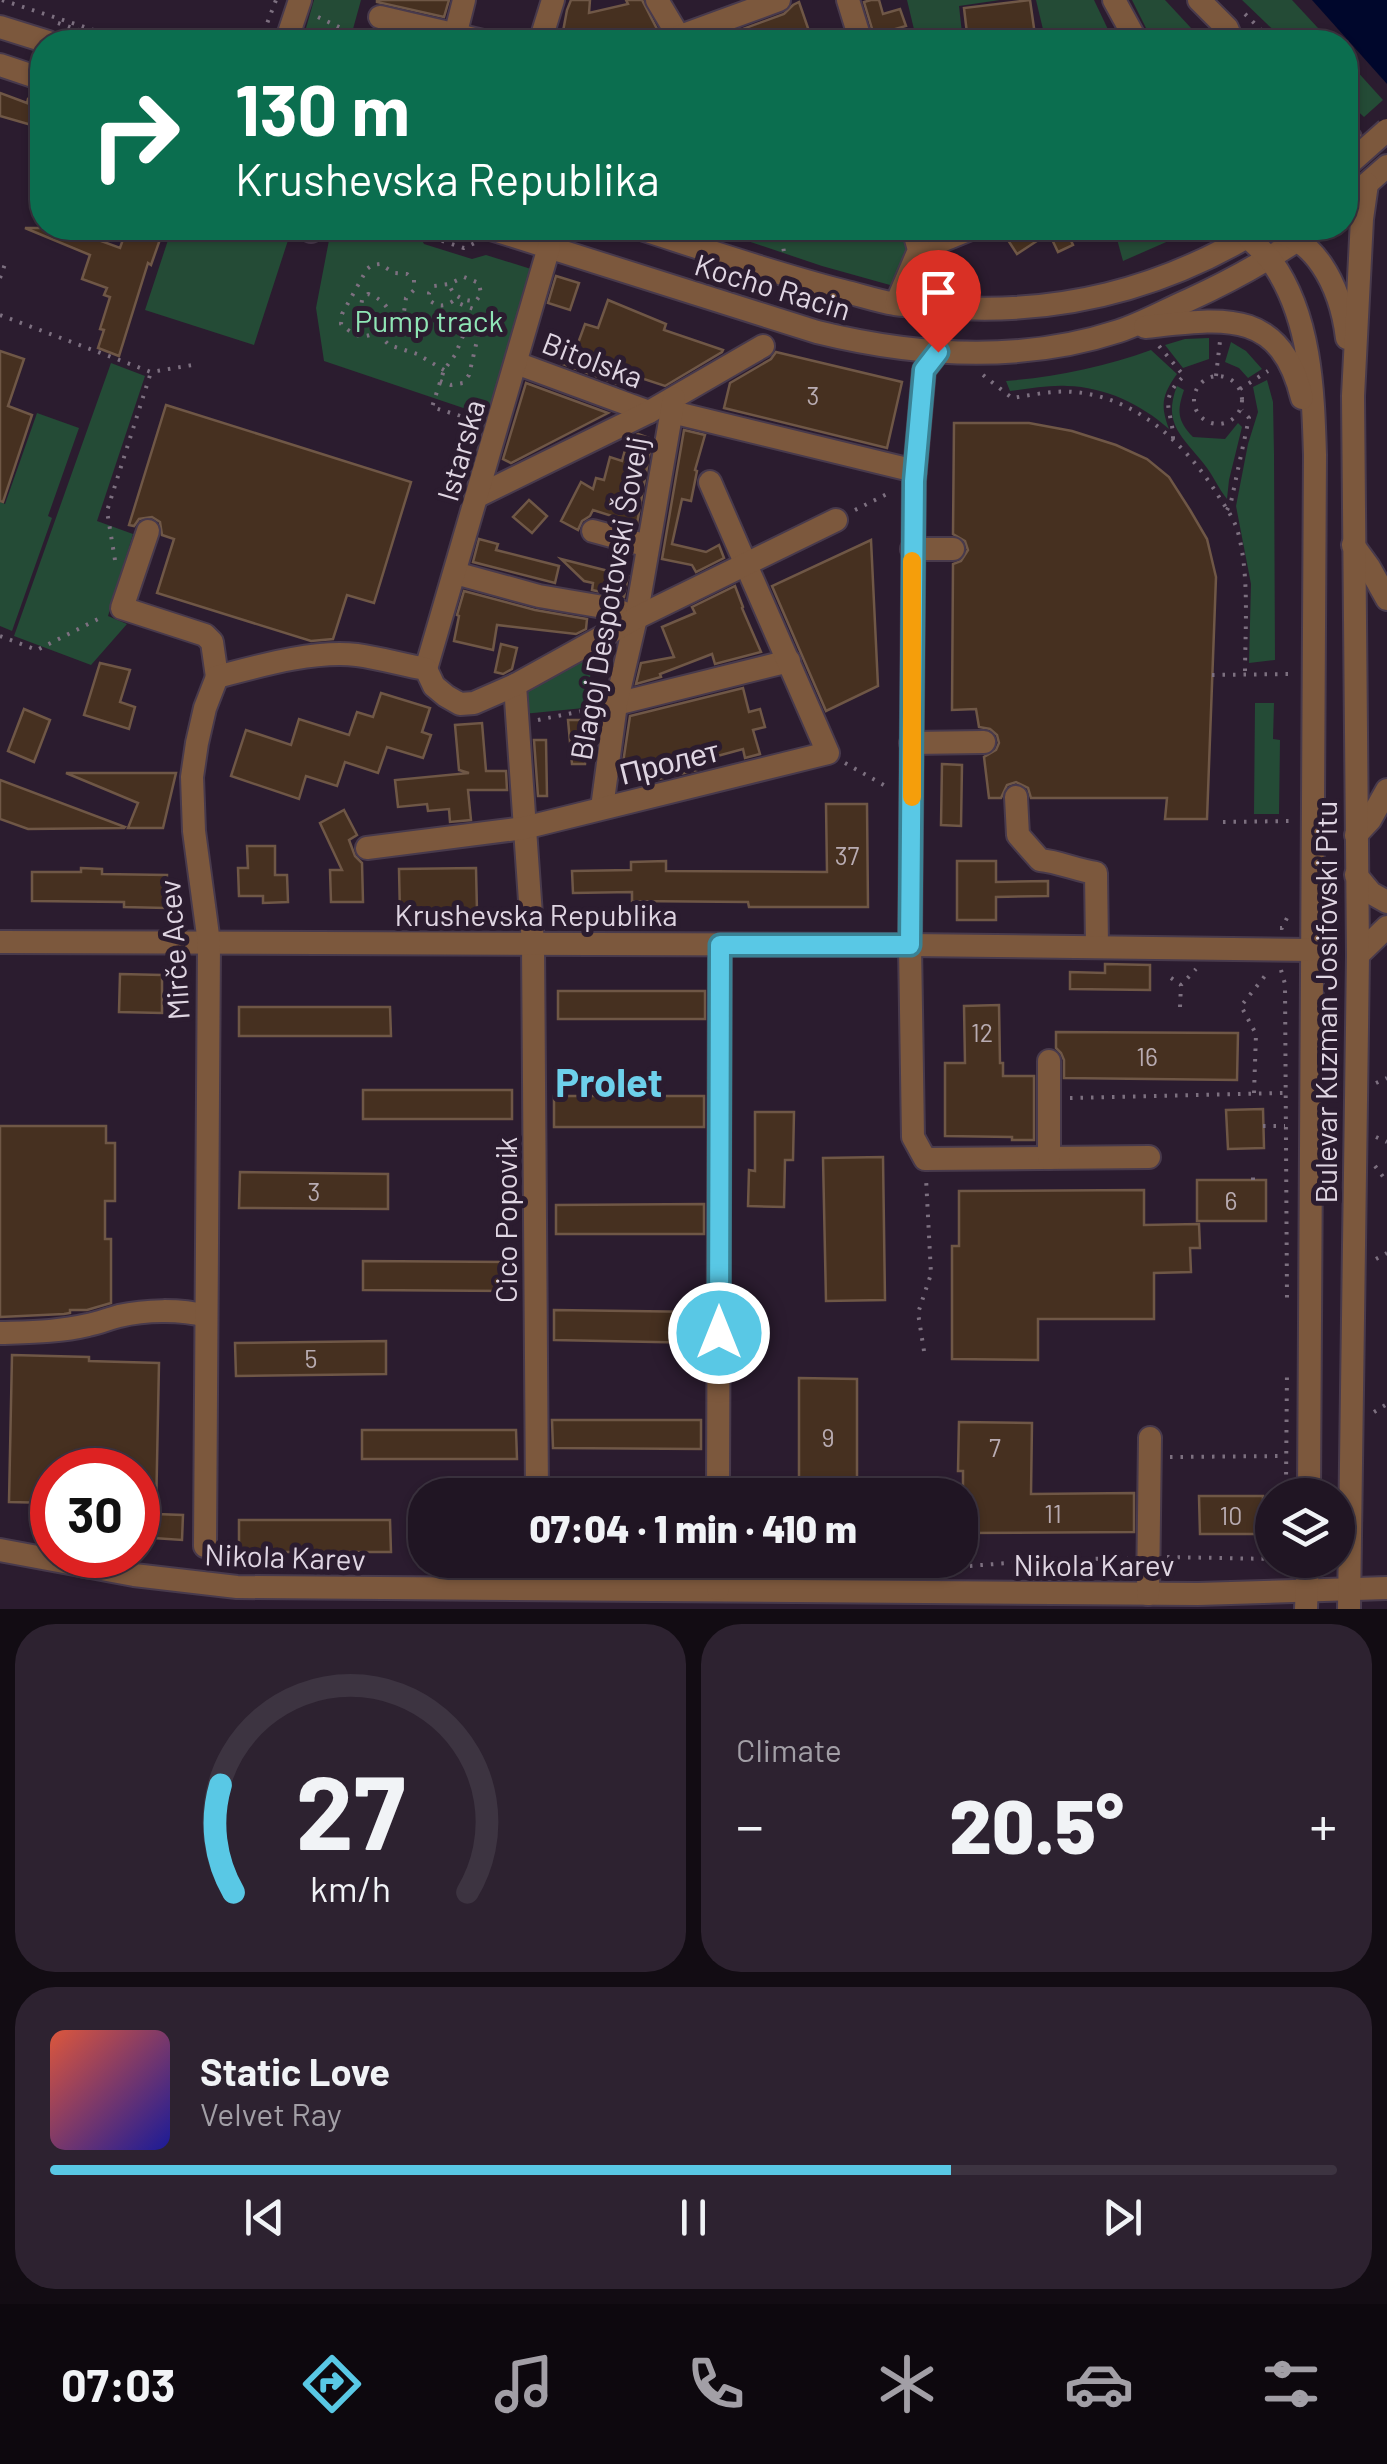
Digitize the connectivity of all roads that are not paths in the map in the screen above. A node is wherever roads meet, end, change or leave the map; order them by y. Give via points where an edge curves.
1 (464, 0) edge
2 (553, 0) edge
3 (658, 0) edge
4 (779, 0) edge
5 (848, 0) edge
6 (1114, 0) edge
7 (1199, 0) edge
8 (302, 6) edge
9 (380, 17) dead end
10 (0, 28) edge
11 (291, 30) edge
12 (431, 30) edge
13 (456, 30) edge
14 (544, 30) edge
15 (670, 30) edge
16 (703, 30) edge
17 (857, 30) edge
18 (1130, 30) edge
19 (1235, 30) edge
20 (30, 37) edge
21 (0, 64) edge
22 (30, 75) edge
23 (1387, 130) edge
24 (1358, 156) edge
25 (1387, 166) edge
26 (1368, 184) junction
27 (1358, 192) edge
28 (525, 240) edge
29 (675, 240) edge
30 (916, 240) edge
31 (1233, 240) edge
32 (1258, 240) edge
33 (1289, 240) edge
34 (1303, 240) edge
35 (549, 248) junction
36 (1270, 259) junction
37 (896, 304) junction
38 (1125, 329) junction
39 (763, 346) dead end
40 (938, 352) junction
41 (516, 363) junction
42 (1354, 396) junction
43 (665, 407) junction
44 (1315, 455) junction
45 (914, 476) junction
46 (710, 482) dead end
47 (478, 496) junction
48 (836, 520) road end
49 (148, 531) dead end
50 (593, 531) dead end
51 (1353, 545) junction
52 (648, 546) junction
53 (912, 548) junction
54 (953, 548) dead end
55 (746, 565) junction
56 (455, 573) junction
57 (1387, 599) edge
58 (636, 618) junction
59 (790, 661) junction
60 (426, 669) junction
61 (216, 677) junction
62 (514, 685) junction
63 (616, 704) junction
64 (984, 742) dead end
65 (911, 743) junction
66 (1387, 790) edge
67 (1016, 798) dead end
68 (602, 808) junction
69 (524, 828) junction
70 (1356, 835) junction
71 (367, 848) dead end
72 (1356, 875) junction
73 (1387, 902) edge
74 (1387, 928) edge
75 (0, 942) edge
76 (210, 943) junction
77 (534, 944) junction
78 (720, 945) junction
79 (910, 945) junction
80 (1097, 946) junction
81 (1311, 950) junction
82 (1358, 954) junction
83 (1049, 1061) dead end
84 (1149, 1157) dead end
85 (1049, 1158) junction
86 (206, 1316) junction
87 (0, 1333) edge
88 (1150, 1448) road end
89 (537, 1478) edge
90 (718, 1478) edge
91 (1309, 1478) edge
92 (205, 1546) dead end
93 (0, 1550) edge
94 (718, 1578) edge
95 (606, 1588) junction
96 (1387, 1588) edge
97 (718, 1590) junction
98 (1148, 1594) junction
99 (1350, 1598) edge
100 (516, 1599) edge
101 (768, 1600) edge
102 (878, 1600) edge
103 (1306, 1600) edge
104 (932, 1601) edge
105 (1198, 1602) edge
106 (625, 1609) edge

1 - 13 street
2 - 14 street
3 - 15 street
4 - 16 street
5 - 17 street
6 - 18 street
7 - 19 street
8 - 11 street
9 - 12 street
10 - 20 street
21 - 22 street
23 - 24 street, bridge
25 - 26 street
26 - 27 street
26 - 42 street, Bulevar Kuzman Josifovski Pitu
28 - 35 street, Kocho Racin
29 - 37 street, Kocho Racin
30 - 37 street
31 - 37 street, Kocho Racin via 1153,281 1097,298 984,311
32 - 36 street
33 - 36 street, Kocho Racin
34 - 42 street, Bulevar Kuzman Josifovski Pitu via 1339,299
35 - 40 street, Kocho Racin via 816,332
35 - 41 street, Istarska
36 - 38 street, Kocho Racin
36 - 44 street, Bulevar Kuzman Josifovski Pitu via 1304,338
38 - 40 street, Kocho Racin via 1020,352
38 - 44 street, Bulevar Kuzman Josifovski Pitu via 1212,320 1265,334 1296,378
39 - 43 street, Bitolska
40 - 45 street via 924,370
41 - 43 street, Bitolska
41 - 47 street, Istarska
42 - 51 street, Bulevar Kuzman Josifovski Pitu
43 - 45 street
43 - 47 street, Bitolska
43 - 52 street, Blagoj Despotovski Šovelj
44 - 81 street, Bulevar Kuzman Josifovski Pitu
45 - 53 street
46 - 55 street
47 - 56 street, Istarska
48 - 55 street
49 - 61 street via 122,608 205,636 212,642
50 - 52 street
51 - 57 street
51 - 70 street, Bulevar Kuzman Josifovski Pitu
52 - 58 street, Blagoj Despotovski Šovelj
53 - 54 street
53 - 65 street
55 - 58 street
55 - 59 street
56 - 58 street
56 - 60 street, Istarska
58 - 62 street
58 - 63 street, Blagoj Despotovski Šovelj
59 - 63 street
59 - 68 street, Пролет via 828,753
60 - 61 street via 324,656
60 - 62 street via 434,686 460,704
61 - 76 street, Mirče Acev via 192,777
62 - 69 street
63 - 68 street, Blagoj Despotovski Šovelj
64 - 65 street
65 - 79 street
66 - 70 street
67 - 80 street via 1018,834 1040,860 1096,873
68 - 69 street, Пролет
69 - 71 street, Пролет
69 - 77 street
70 - 72 street, Bulevar Kuzman Josifovski Pitu
72 - 73 street
72 - 82 street, Bulevar Kuzman Josifovski Pitu
74 - 82 street
75 - 76 street, Krushevska Republika
76 - 77 street, Krushevska Republika
76 - 86 street, Mirče Acev
77 - 78 street, Krushevska Republika
77 - 89 street, Cico Popoviḱ
78 - 79 street, Krushevska Republika
78 - 90 street
79 - 80 street, Krushevska Republika
79 - 85 street via 914,1136 925,1159
80 - 81 street, Krushevska Republika
81 - 91 street, Bulevar Kuzman Josifovski Pitu
82 - 99 street, Bulevar Kuzman Josifovski Pitu
83 - 85 street
84 - 85 street
86 - 87 street via 146,1312 45,1332
86 - 92 street, Mirče Acev
88 - 98 street
93 - 100 street, Nikola Karev via 237,1587
94 - 97 street
95 - 97 street, Nikola Karev
95 - 100 street, Nikola Karev
95 - 106 street
96 - 99 street, Nikola Karev
97 - 101 street, Nikola Karev
98 - 104 street, Nikola Karev
98 - 105 street, Nikola Karev
99 - 103 street, Nikola Karev
101 - 102 street, Nikola Karev
102 - 104 street, Nikola Karev
103 - 105 street, Nikola Karev

